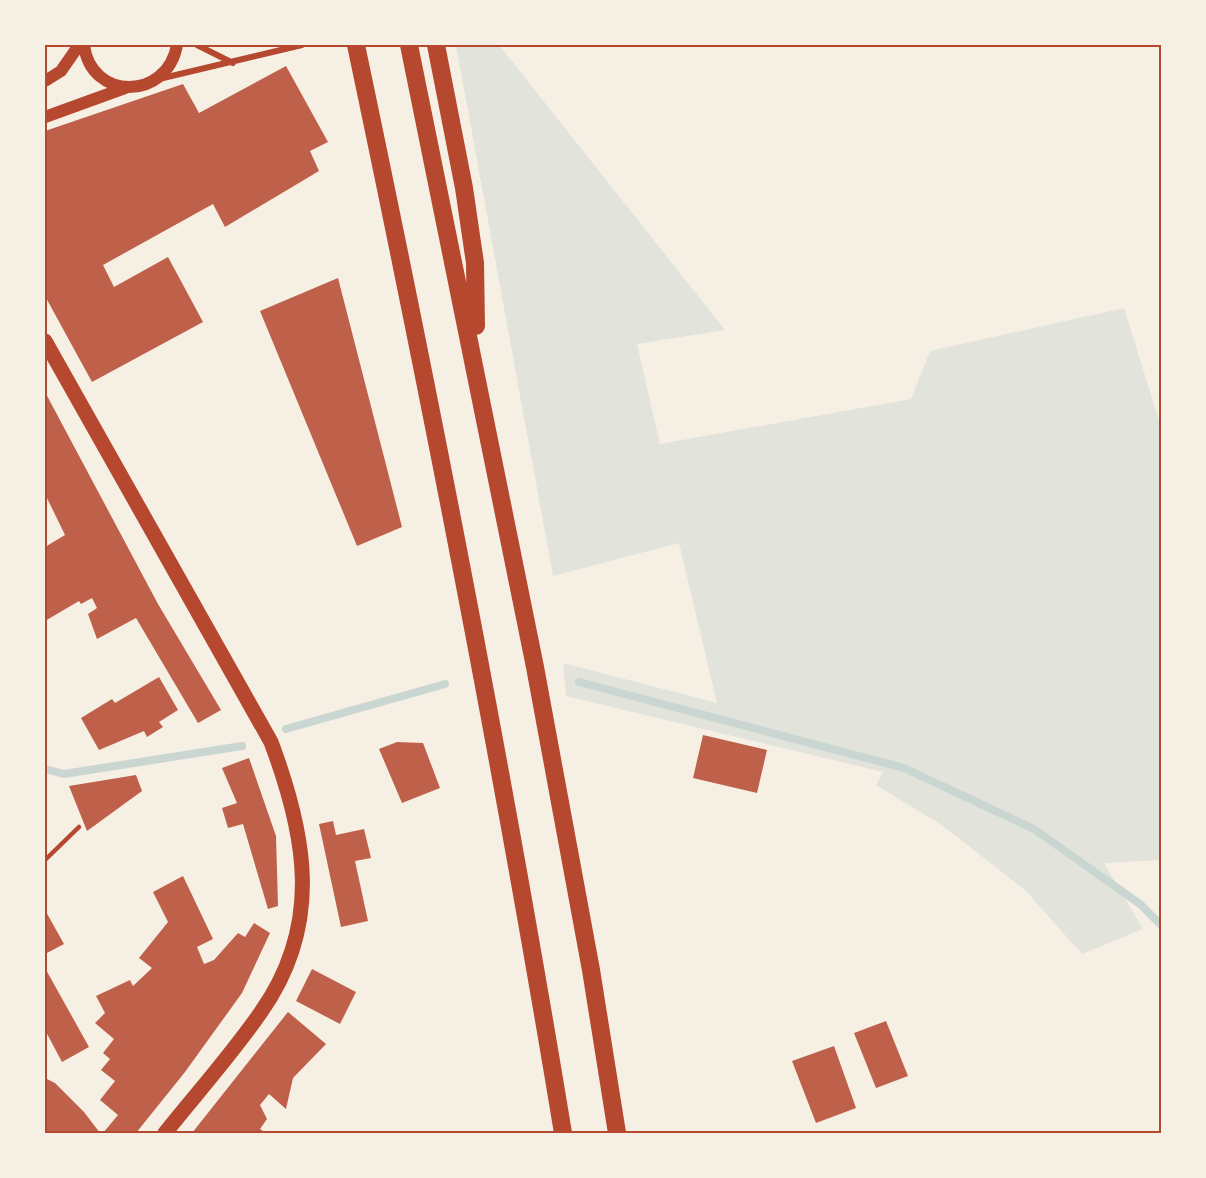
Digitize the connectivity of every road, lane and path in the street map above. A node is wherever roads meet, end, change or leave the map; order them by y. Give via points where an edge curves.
1 (81, 45) edge
2 (177, 45) edge
3 (197, 45) edge
4 (302, 45) edge
5 (348, 45) edge
6 (356, 45) edge
7 (409, 45) edge
8 (436, 45) edge
9 (234, 63) junction
10 (158, 79) junction
11 (45, 81) edge
12 (125, 87) junction
13 (368, 102) junction
14 (45, 117) edge
15 (45, 341) edge
16 (477, 370) junction
17 (79, 827) dead end
18 (45, 860) edge
19 (165, 1133) edge
20 (563, 1133) edge
21 (617, 1133) edge

1 - 11 main road via 61,71
1 - 12 main road via 94,70 113,84
2 - 10 main road via 174,59
3 - 9 street
4 - 9 street
5 - 13 highway
6 - 13 highway
7 - 16 highway
8 - 16 highway via 475,263
9 - 10 street
10 - 12 main road
12 - 14 main road
13 - 20 highway via 538,979
15 - 19 main road via 271,742 291,796 301,847 304,897 297,935 281,974 262,1011
16 - 21 highway via 542,702
17 - 18 lane

